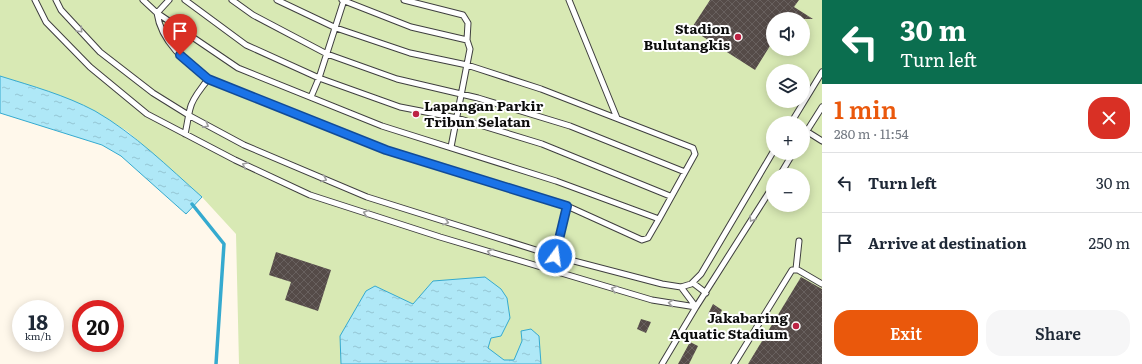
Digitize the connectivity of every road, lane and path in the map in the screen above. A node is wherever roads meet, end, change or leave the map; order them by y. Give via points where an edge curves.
1 (35, 0) edge
2 (56, 0) edge
3 (143, 0) edge
4 (169, 0) edge
5 (186, 0) edge
6 (232, 0) edge
7 (277, 0) edge
8 (343, 0) edge
9 (404, 0) edge
10 (569, 0) edge
11 (157, 13) junction
12 (336, 28) junction
13 (468, 40) junction
14 (327, 54) junction
15 (467, 65) junction
16 (822, 72) edge
17 (319, 78) junction
18 (208, 79) junction
19 (462, 94) junction
20 (311, 97) junction
21 (822, 107) edge
22 (190, 116) junction
23 (796, 116) edge
24 (457, 118) junction
25 (617, 118) junction
26 (810, 123) edge
27 (810, 133) edge
28 (185, 134) junction
29 (822, 141) edge
30 (451, 147) junction
31 (768, 160) edge
32 (685, 172) junction
33 (670, 196) junction
34 (766, 197) edge
35 (567, 206) junction
36 (659, 219) junction
37 (799, 241) dead end
38 (555, 256) junction
39 (796, 270) junction
40 (693, 283) junction
41 (822, 284) edge
42 (681, 287) junction
43 (706, 293) junction
44 (696, 307) junction
45 (662, 364) edge
46 (734, 364) edge

1 - 28 lane via 46,22 90,67 147,114
2 -> 22 lane via 61,10 100,52 153,93
3 - 11 lane
4 - 11 lane
5 - 17 lane via 246,45
6 - 14 lane via 253,15
7 - 12 lane
8 - 12 lane
8 - 13 lane via 411,27
9 - 13 lane via 463,15 468,23
10 - 25 lane
11 - 18 lane via 158,24 170,44
11 - 20 lane via 238,68
12 - 14 lane
12 - 15 lane via 410,53
13 - 15 lane via 470,49
14 - 17 lane
14 - 19 lane via 398,79
15 - 19 lane
15 - 25 lane via 541,89
16 - 23 lane
17 - 20 lane
17 - 24 lane via 400,107
18 - 22 lane via 190,109
18 - 35 lane via 386,150
19 - 24 lane
19 - 32 lane via 570,126
20 - 30 lane via 382,126
21 - 26 lane
22 - 28 lane
22 -> 38 lane via 244,145 367,197
24 - 30 lane
24 - 33 lane via 542,144
25 - 32 lane via 693,148 695,154
27 - 29 lane
44 -> 28 lane via 644,298 310,195
30 - 36 lane via 556,180
31 - 40 lane via 701,274
32 - 33 lane
33 - 36 lane
34 -> 43 lane
35 - 36 lane via 642,240 648,238
35 - 38 lane
37 - 39 lane
38 - 42 lane
39 - 41 lane
39 - 46 lane via 790,273
40 - 42 lane
40 - 43 lane
42 - 44 lane
43 - 44 lane
44 - 45 lane

